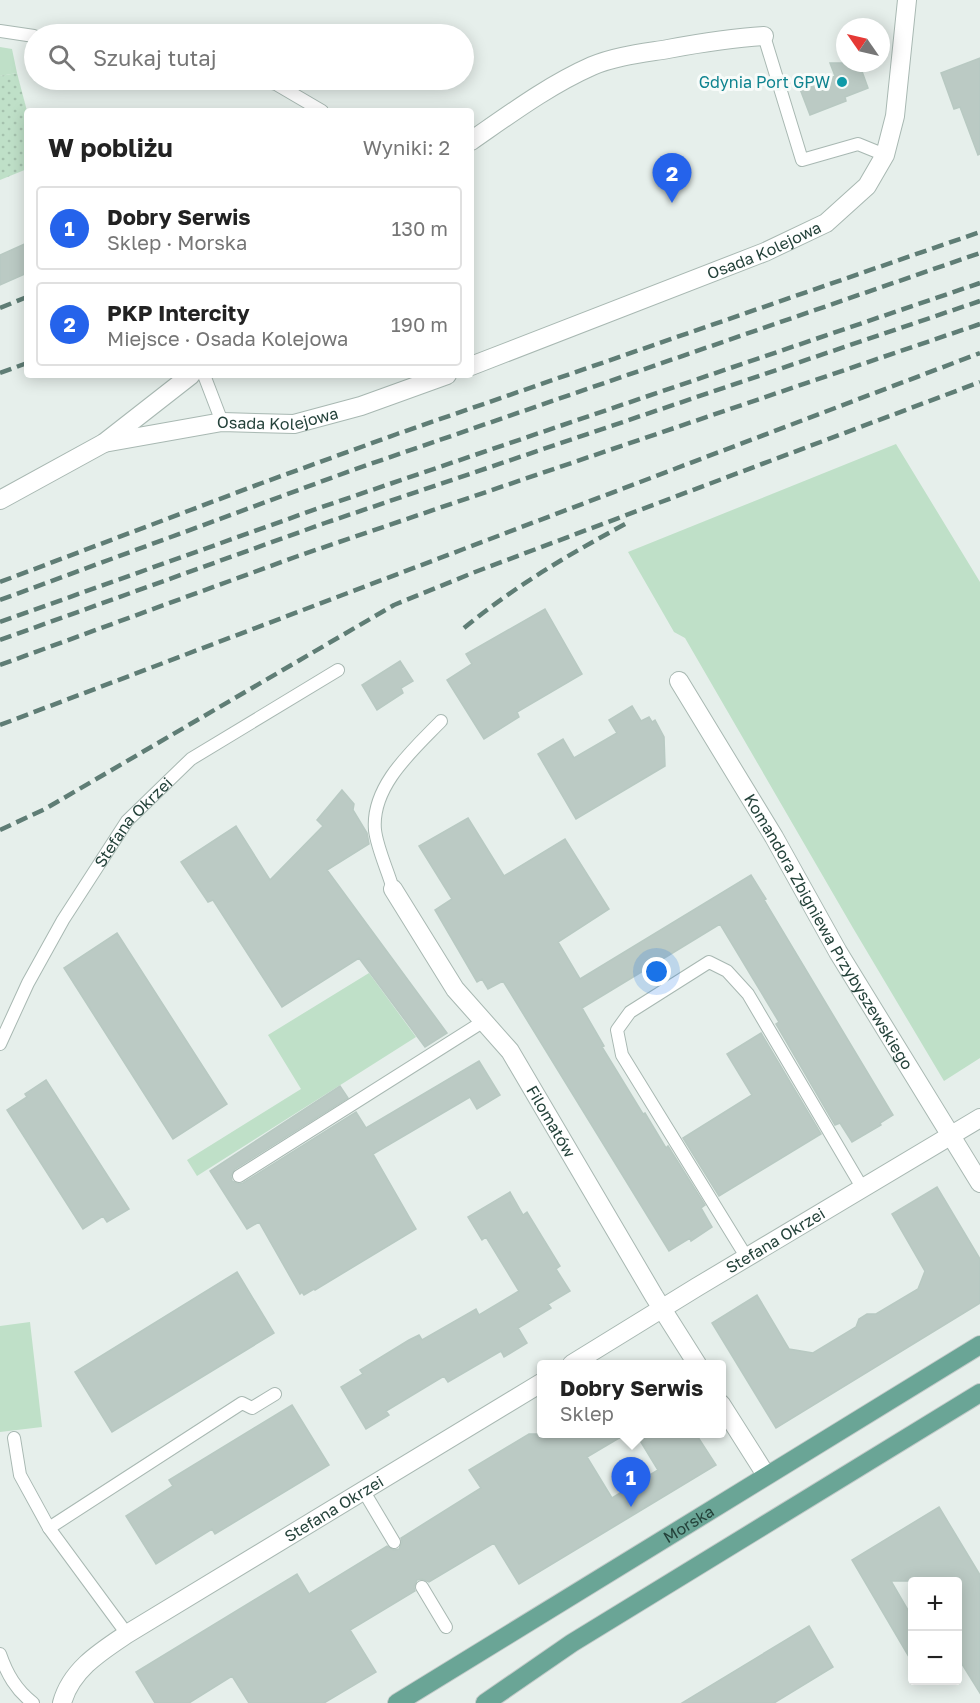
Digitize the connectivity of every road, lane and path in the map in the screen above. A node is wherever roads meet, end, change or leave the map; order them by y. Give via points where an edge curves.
1 (907, 0) edge
2 (0, 31) edge
3 (24, 35) edge
4 (764, 36) joint
5 (286, 90) edge
6 (317, 108) edge
7 (474, 139) edge
8 (885, 155) junction
9 (474, 365) edge
10 (187, 378) edge
11 (205, 378) edge
12 (439, 378) edge
13 (222, 422) junction
14 (104, 443) junction
15 (0, 500) edge
16 (338, 670) dead end
17 (679, 681) dead end
18 (441, 721) dead end
19 (393, 889) joint
20 (484, 1021) junction
21 (0, 1044) edge
22 (980, 1118) edge
23 (951, 1136) junction
24 (239, 1176) dead end
25 (980, 1183) edge
26 (863, 1189) junction
27 (747, 1258) junction
28 (662, 1309) junction
29 (980, 1345) edge
30 (580, 1360) edge
31 (693, 1360) edge
32 (537, 1385) edge
33 (980, 1393) edge
34 (275, 1395) dead end
35 (726, 1412) edge
36 (14, 1438) dead end
37 (766, 1475) junction
38 (363, 1490) junction
39 (49, 1528) junction
40 (394, 1542) dead end
41 (422, 1587) dead end
42 (446, 1627) dead end
43 (127, 1634) junction
44 (0, 1654) edge
45 (33, 1703) edge
46 (62, 1703) edge
47 (398, 1703) edge
48 (485, 1703) edge

1 - 8 street, Osada Kolejowa via 895,116
2 - 3 lane
4 - 7 street via 642,53 595,65 566,79
4 - 8 lane via 802,160 858,144
5 - 6 lane
8 - 9 street, Osada Kolejowa via 867,186 826,223 765,252
10 - 14 street, Osada Kolejowa
11 - 13 lane
12 - 13 street, Osada Kolejowa via 362,406 294,424
13 - 14 street, Osada Kolejowa
14 - 15 street, Osada Kolejowa
16 - 21 lane, Stefana Okrzei via 191,759 127,821 63,920
17 - 23 street, Komandora Zbigniewa Przybyszewskiego
18 - 19 lane via 395,768 376,807 375,831
19 - 20 street, Filomatów via 455,989
20 - 24 lane
20 - 28 street, Filomatów via 510,1051
22 - 23 street, Stefana Okrzei
23 - 25 street, Komandora Zbigniewa Przybyszewskiego
23 - 26 street, Stefana Okrzei
26 - 27 street, Stefana Okrzei
26 - 27 lane via 748,994 727,971 708,962 630,1012 617,1030 622,1055
27 - 28 street, Stefana Okrzei
28 - 30 street, Stefana Okrzei
28 - 31 street, Filomatów
29 - 37 main road, Morska
32 - 38 street, Stefana Okrzei
33 - 48 main road via 572,1643
34 - 39 lane via 252,1408 242,1403
35 - 37 street
36 - 39 lane via 20,1475
37 - 47 main road, Morska
38 - 40 lane
38 - 43 street, Stefana Okrzei
39 - 43 lane
41 - 42 lane
43 - 46 street, Stefana Okrzei via 79,1671
44 - 45 lane via 16,1687

